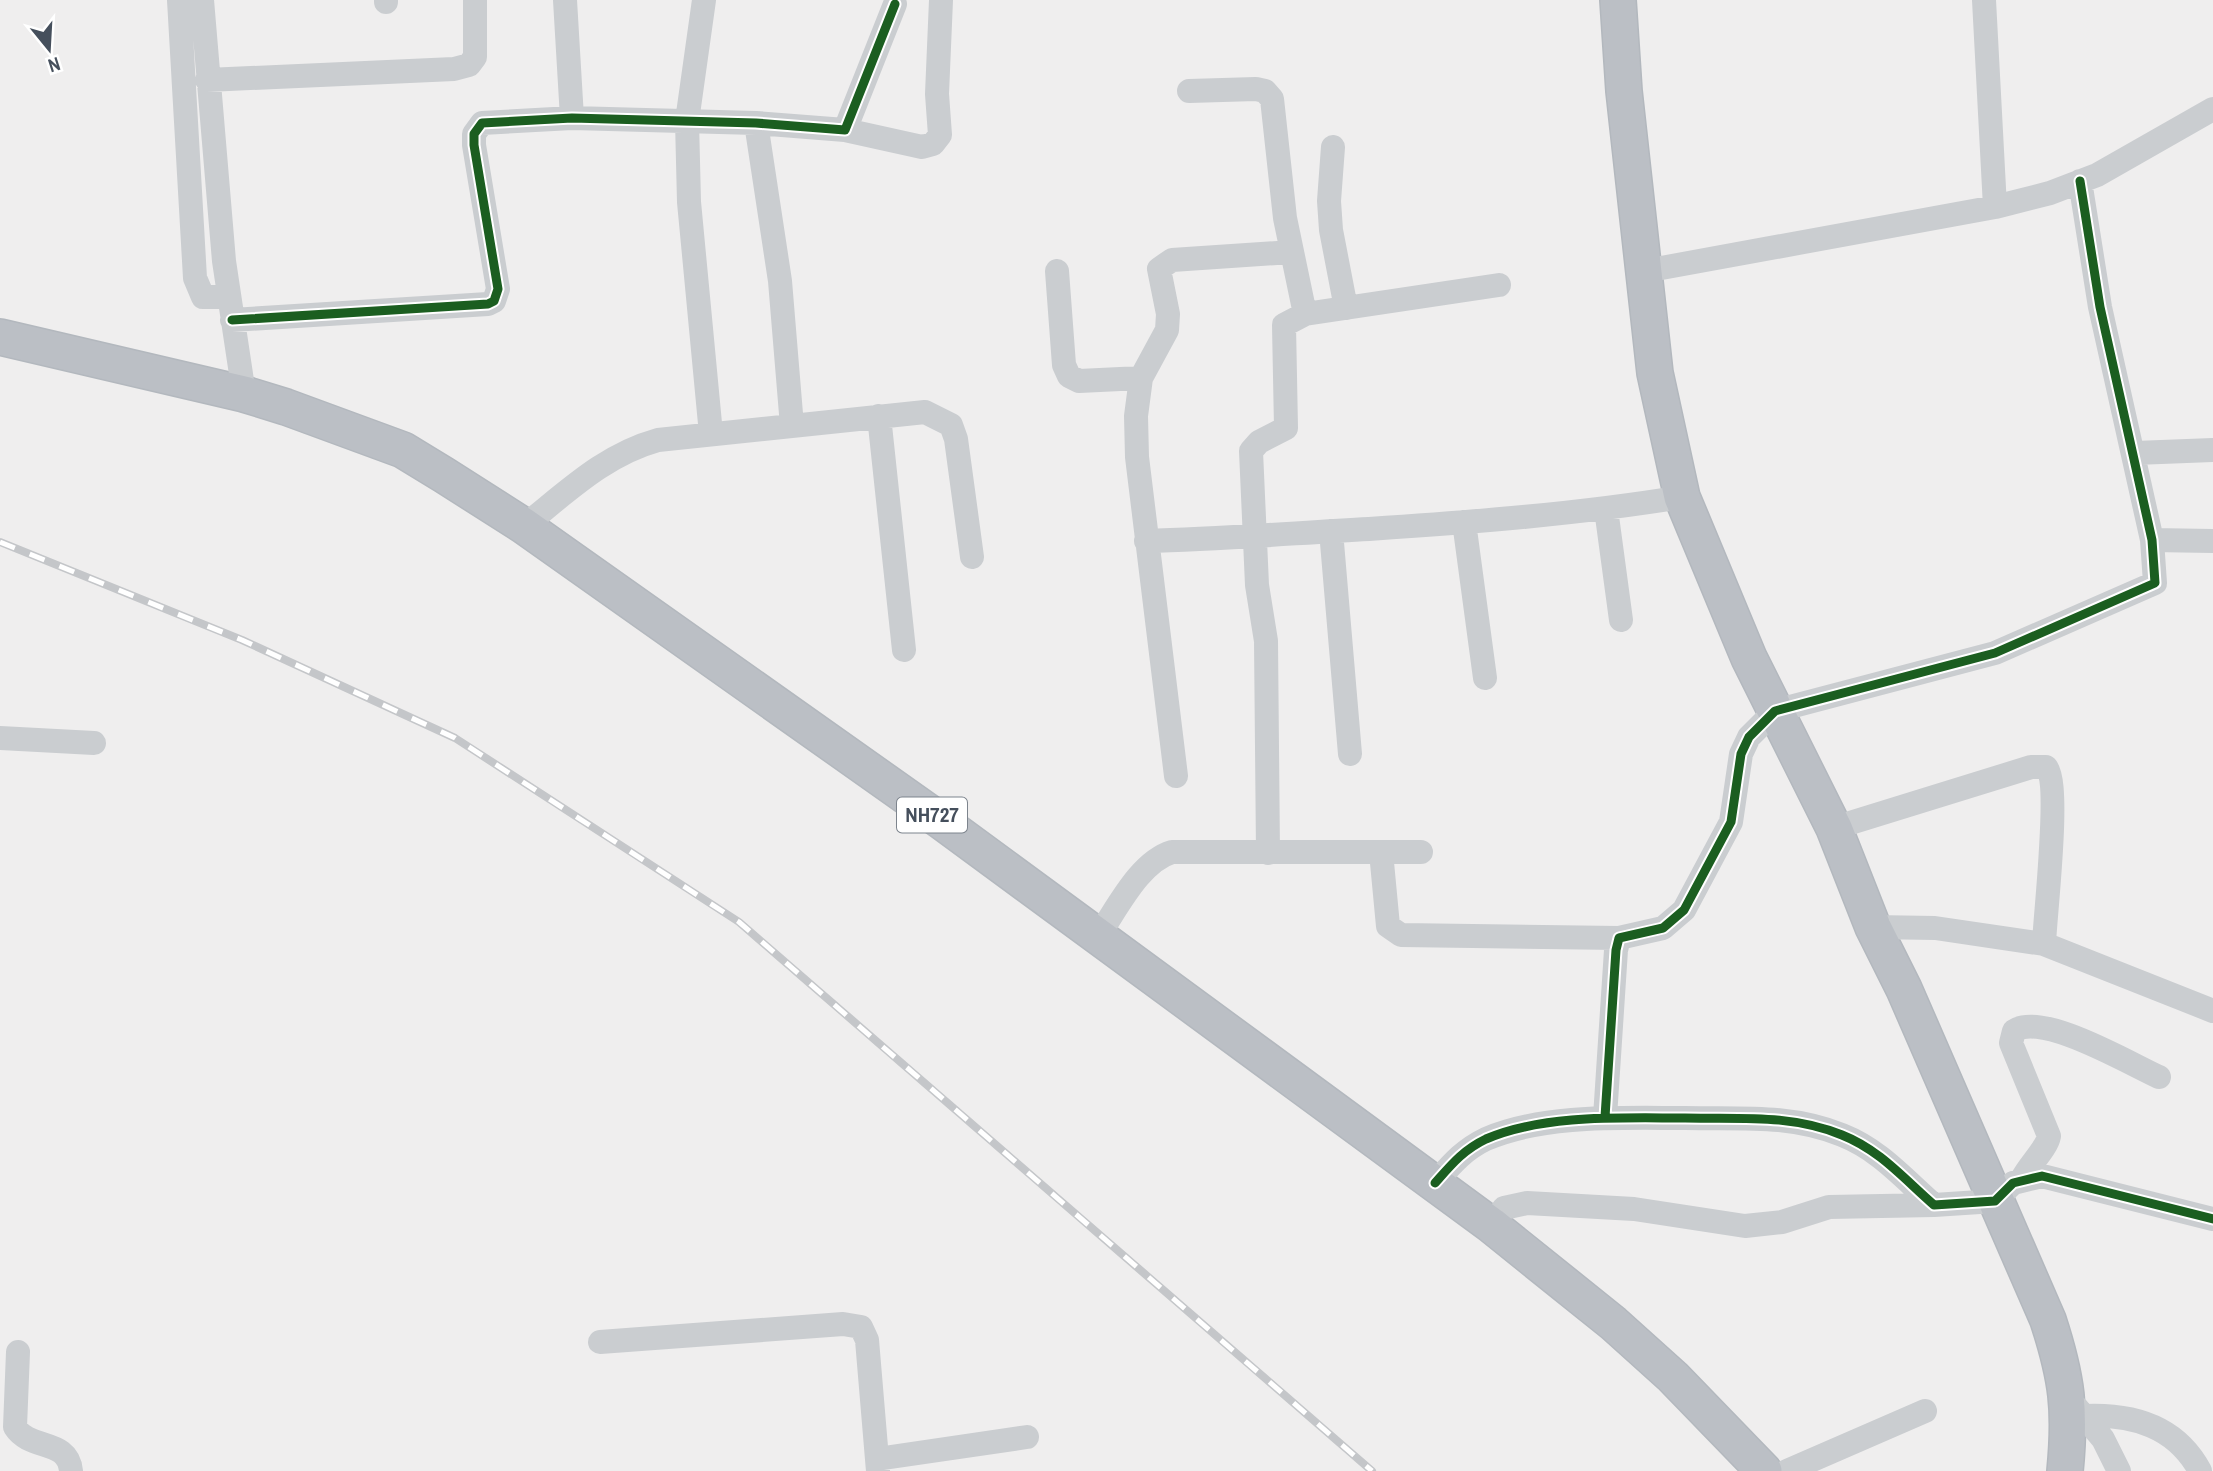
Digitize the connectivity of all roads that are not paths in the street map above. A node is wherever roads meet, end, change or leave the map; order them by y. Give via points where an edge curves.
1 (179, 0) edge
2 (202, 0) edge
3 (475, 0) edge
4 (565, 0) edge
5 (704, 0) edge
6 (942, 0) edge
7 (1618, 0) edge
8 (1984, 0) edge
9 (895, 4) dead end
10 (207, 80) junction
11 (1189, 91) dead end
12 (2213, 109) edge
13 (572, 118) junction
14 (687, 121) junction
15 (757, 123) junction
16 (845, 130) junction
17 (1333, 147) dead end
18 (2080, 181) junction
19 (1996, 207) junction
20 (1292, 252) junction
21 (1057, 271) dead end
22 (1645, 271) junction
23 (1499, 285) dead end
24 (230, 308) junction
25 (1346, 308) junction
26 (1305, 314) junction
27 (0, 337) edge
28 (1142, 378) junction
29 (244, 394) junction
30 (879, 416) junction
31 (792, 426) junction
32 (711, 434) junction
33 (2213, 450) edge
34 (2135, 453) junction
35 (1682, 497) junction
36 (1606, 509) junction
37 (1465, 522) junction
38 (524, 526) junction
39 (1331, 531) junction
40 (1254, 538) junction
41 (2152, 540) junction
42 (1146, 541) junction
43 (2213, 541) edge
44 (972, 557) dead end
45 (1621, 620) dead end
46 (904, 650) dead end
47 (1485, 678) dead end
48 (1775, 711) junction
49 (0, 738) edge
50 (94, 743) dead end
51 (1350, 754) dead end
52 (1176, 776) dead end
53 (1834, 828) junction
54 (1381, 852) junction
55 (1421, 852) dead end
56 (1268, 853) junction
57 (1873, 927) junction
58 (1098, 936) junction
59 (1619, 938) junction
60 (2044, 944) junction
61 (2213, 1011) edge
62 (2159, 1077) dead end
63 (1605, 1117) junction
64 (2022, 1178) junction
65 (1434, 1183) junction
66 (1995, 1201) junction
67 (1934, 1205) junction
68 (2213, 1219) edge
69 (1491, 1225) junction
70 (600, 1342) dead end
71 (18, 1352) dead end
72 (2077, 1408) junction
73 (1925, 1411) dead end
74 (1027, 1437) dead end
75 (877, 1465) edge
76 (71, 1471) edge
77 (1764, 1471) edge
78 (1787, 1471) edge
79 (2065, 1471) edge
80 (2119, 1471) edge
81 (2200, 1471) edge

1 - 24 street via 195,278 203,296
2 - 10 street
3 - 10 street via 475,57 469,65
4 - 13 street
5 - 14 street
6 - 16 street via 937,140 922,146
7 - 22 highway
8 - 19 street
9 - 16 street
10 - 24 street
11 - 20 street via 1256,89 1272,99
12 - 18 street
13 - 14 street
13 - 24 street via 489,121 474,134 498,289 494,300 483,306
14 - 15 street
14 - 32 street
15 - 16 street
15 - 31 street via 780,281
17 - 25 street via 1331,230
18 - 19 street
18 - 34 street via 2100,307
19 - 22 street
20 - 26 street
20 - 28 street via 1172,260 1161,265 1167,330
21 - 28 street via 1064,365 1069,376 1079,381
22 - 35 highway via 1655,373
23 - 25 street
24 - 29 street
25 - 26 street
26 - 40 street via 1289,321 1283,332 1286,428 1251,451
27 - 29 highway, NH727
28 - 42 street via 1136,416 1137,457
29 - 38 highway, NH727 via 403,450
30 - 31 street
30 - 44 street via 925,412 951,425
30 - 46 street
31 - 32 street
32 - 38 street via 629,448 608,459
33 - 34 street
34 - 41 street
35 - 36 street
35 - 48 highway
36 - 37 street
36 - 45 street
37 - 39 street
37 - 47 street
38 - 58 highway, NH727
39 - 40 street
39 - 51 street
40 - 42 street
40 - 56 street via 1266,641
41 - 43 street
41 - 48 street via 2157,576 2149,588 1994,653
42 - 52 street
48 - 53 highway
48 - 59 street via 1749,737 1741,754 1731,822 1685,910 1662,928
49 - 50 street
53 - 57 highway
53 - 60 street via 2031,767 2046,767 2052,780 2054,811
54 - 55 street
54 - 56 street
54 - 59 street via 1388,926 1401,935
56 - 58 street via 1183,850 1162,855 1146,869
57 - 60 street via 1935,928
57 - 66 highway
58 - 65 highway, NH727
59 - 63 street
60 - 61 street
62 - 64 street via 2065,1033 2027,1026 2014,1031 2011,1043 2049,1136
63 - 65 street via 1520,1129 1488,1139 1460,1153
63 - 67 street via 1761,1117 1811,1124 1867,1146
64 - 66 street
64 - 68 street via 2058,1179
65 - 69 highway, NH727
66 - 67 street
66 - 72 highway via 2048,1320
67 - 69 street via 1829,1207 1782,1222 1745,1226 1634,1209 1527,1203 1504,1208
69 - 77 highway, NH727 via 1673,1377
70 - 75 street via 843,1324 861,1327 868,1353
71 - 76 street via 15,1427 26,1440 66,1454
72 - 79 highway
72 - 80 street via 2103,1439
72 - 81 street via 2153,1425 2190,1452
73 - 78 street
74 - 75 street

